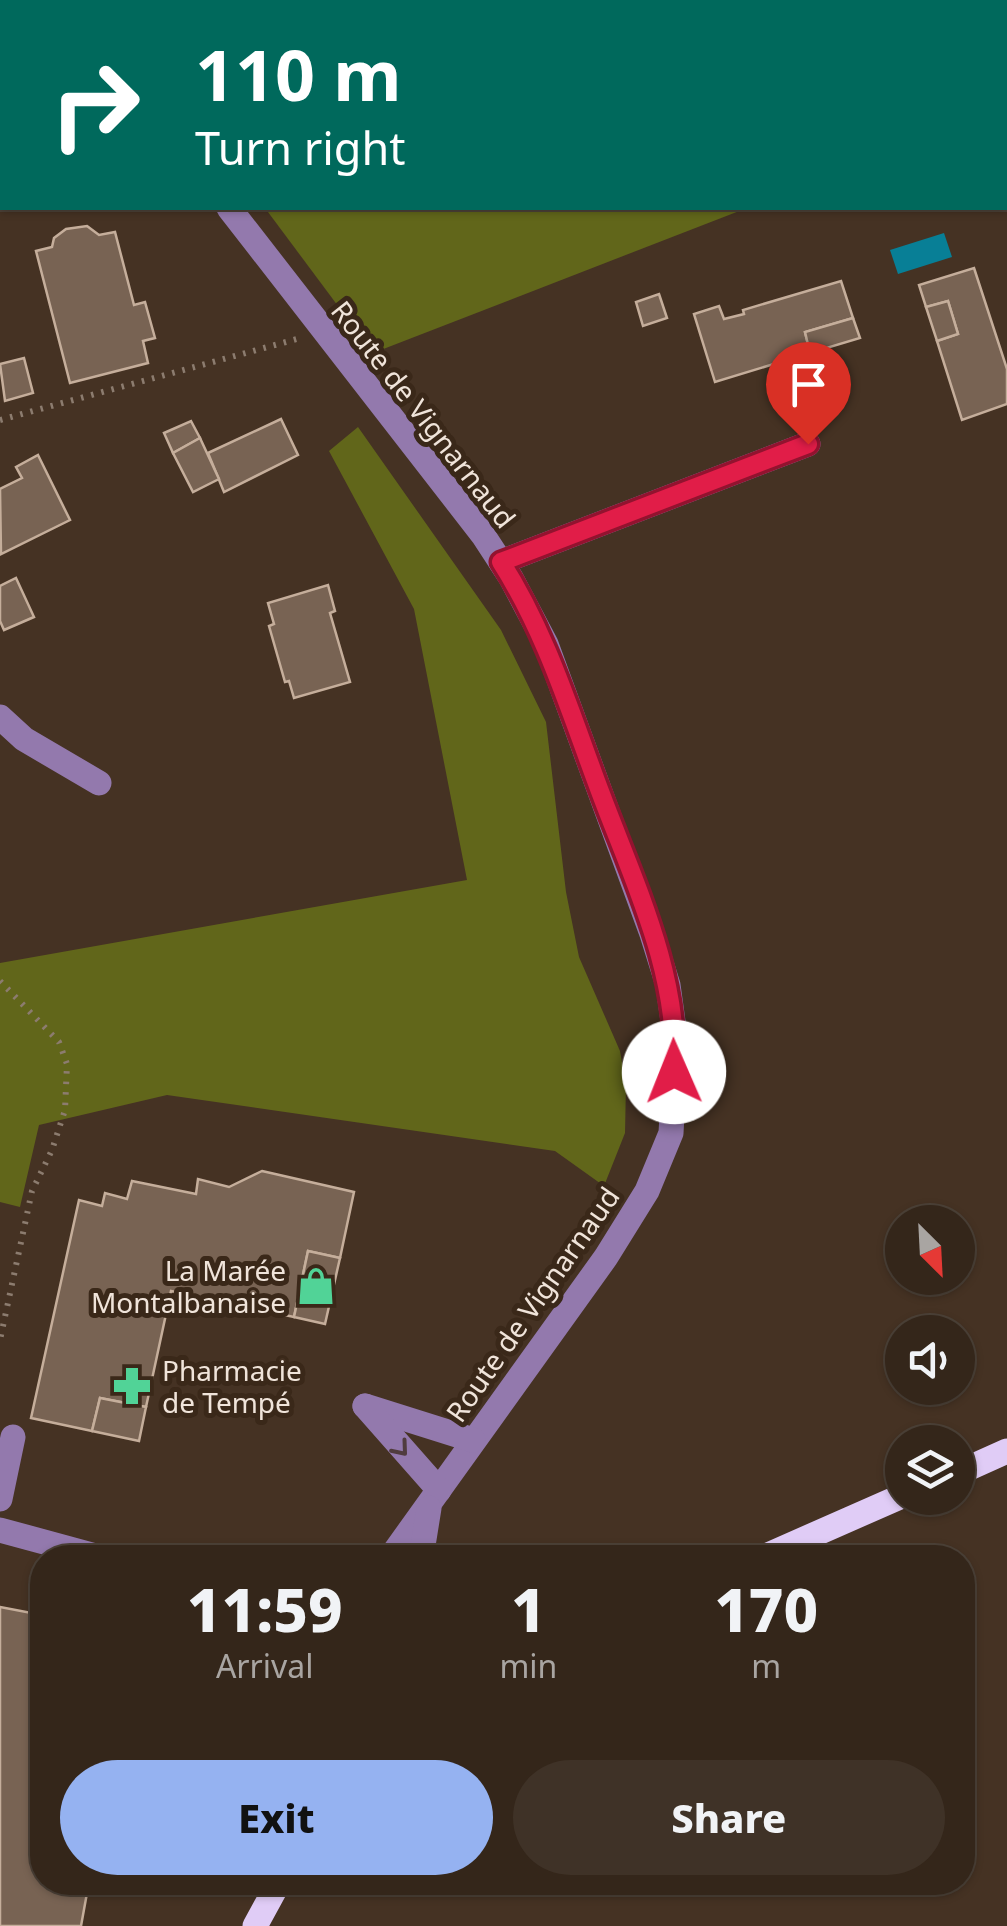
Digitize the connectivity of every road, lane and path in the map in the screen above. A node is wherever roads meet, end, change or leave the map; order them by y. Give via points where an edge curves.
1 (218, 210) edge
2 (229, 210) edge
3 (244, 230) junction
4 (322, 332) junction
5 (0, 420) edge
6 (808, 444) dead end
7 (501, 562) junction
8 (0, 717) edge
9 (98, 783) dead end
10 (0, 981) edge
11 (0, 1340) edge
12 (13, 1437) dead end
13 (473, 1440) junction
14 (1007, 1451) edge
15 (975, 1465) edge
16 (0, 1499) edge
17 (434, 1499) junction
18 (885, 1503) edge
19 (0, 1530) edge
20 (55, 1545) edge
21 (400, 1545) edge
22 (424, 1545) edge
23 (791, 1545) edge
24 (272, 1895) edge
25 (255, 1926) edge

1 - 3 street, Route de Vignarnaud
2 - 3 street, Route de Vignarnaud
3 - 4 street, Route de Vignarnaud
4 - 5 path
4 - 7 street, Route de Vignarnaud
6 - 7 street
7 - 13 street, Route de Vignarnaud via 546,644 646,916 668,986 676,1042 671,1133 647,1191
8 - 9 street
10 - 11 path via 58,1042 67,1064 65,1110 32,1191
12 - 16 street
13 - 17 street, Route de Vignarnaud
13 -> 17 street via 365,1406
14 - 15 main road
17 - 21 street, Route de Vignarnaud
17 - 22 street, Route de Vignarnaud
18 - 23 main road
19 - 20 street
24 - 25 main road

